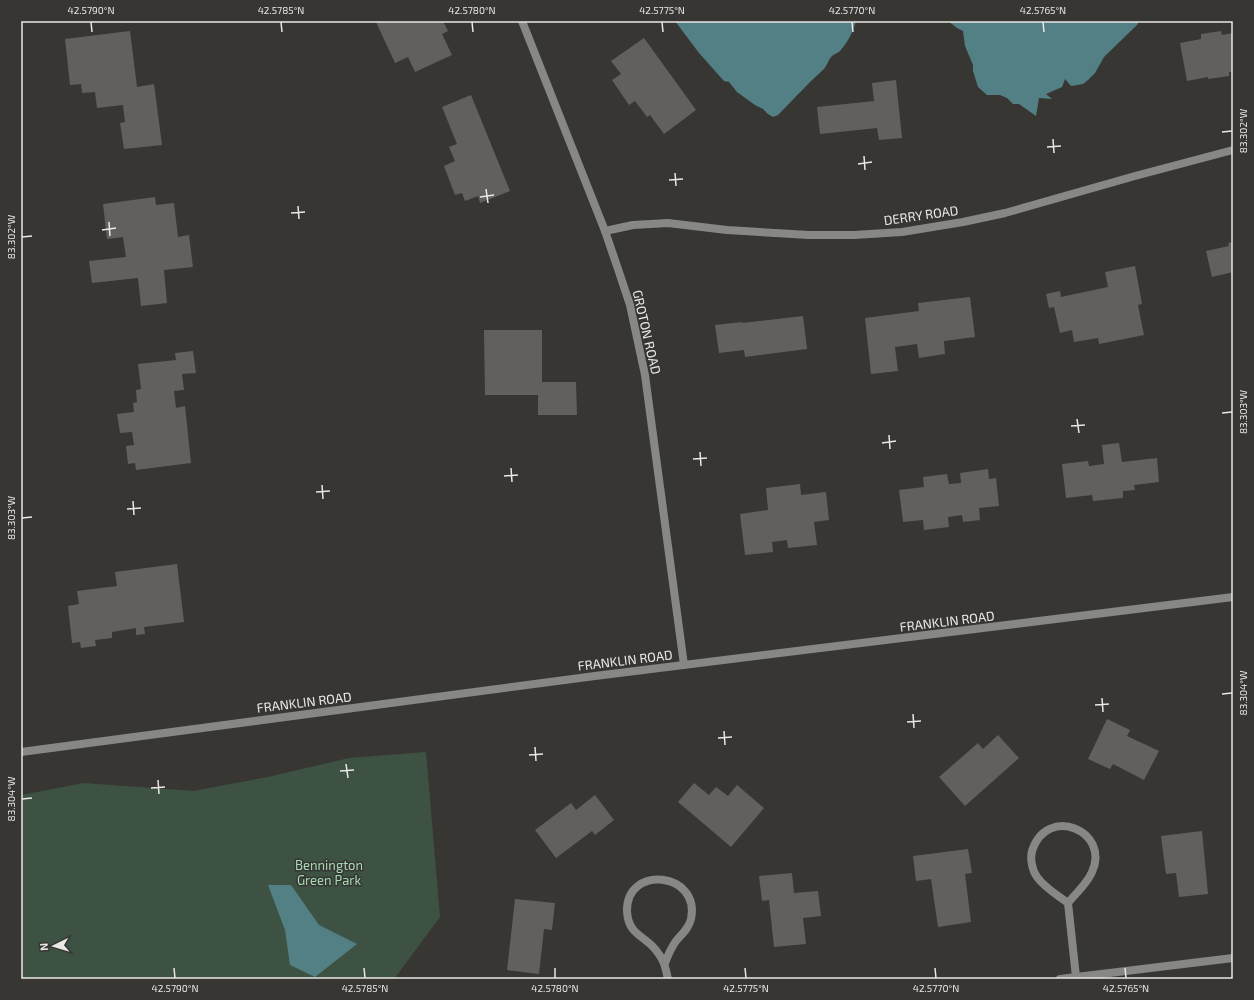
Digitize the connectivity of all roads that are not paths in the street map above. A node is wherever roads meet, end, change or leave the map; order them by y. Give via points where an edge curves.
1 (522, 21) edge
2 (1233, 150) edge
3 (605, 231) junction
4 (1233, 597) edge
5 (684, 665) junction
6 (21, 752) edge
7 (1068, 903) junction
8 (1233, 958) edge
9 (665, 963) junction
10 (1076, 977) junction
11 (668, 979) edge
12 (1060, 979) edge

1 - 3 street, GROTON ROAD
2 - 3 street, DERRY ROAD via 1005,213 902,232 809,235 668,223 633,225
3 - 5 street, GROTON ROAD via 630,305 645,375
4 - 5 street, FRANKLIN ROAD
5 - 6 street, FRANKLIN ROAD
7 - 7 street via 1093,871 1095,850 1090,840 1081,832 1070,826 1060,826 1042,833 1035,842 1031,853 1032,865 1036,876 1044,885
7 - 10 street
8 - 10 street
9 - 9 street via 654,948 633,929 627,910 634,888 653,879 666,879 677,884 684,890 692,907 691,920
9 - 11 street
10 - 12 street

